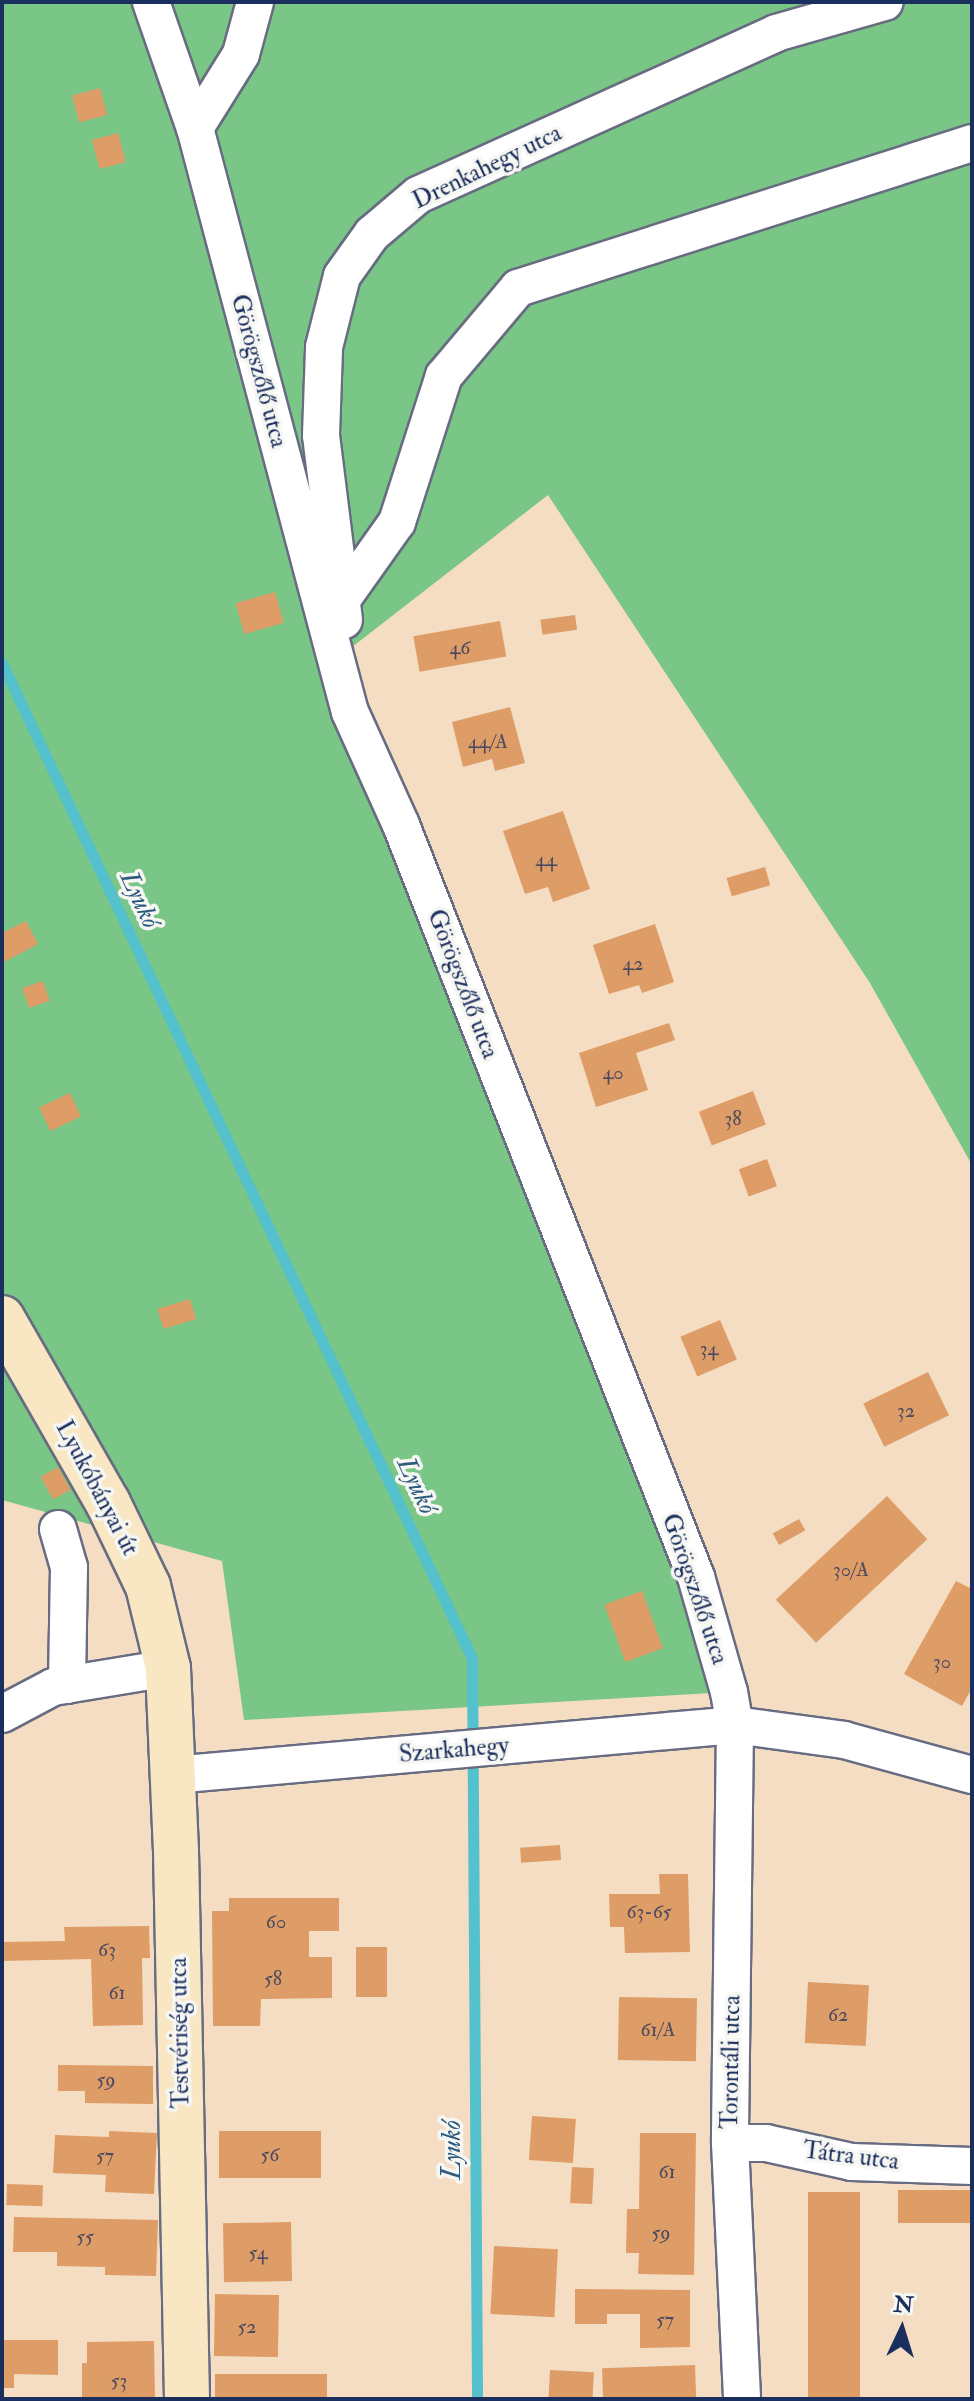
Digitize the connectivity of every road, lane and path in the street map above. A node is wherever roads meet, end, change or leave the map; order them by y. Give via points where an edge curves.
1 (151, 2) edge
2 (255, 2) edge
3 (885, 2) edge
4 (195, 128) junction
5 (972, 143) edge
6 (343, 598) junction
7 (350, 712) junction
8 (2, 1318) edge
9 (58, 1529) dead end
10 (168, 1668) junction
11 (67, 1685) junction
12 (2, 1714) edge
13 (735, 1725) junction
14 (173, 1775) junction
15 (972, 1775) edge
16 (730, 2143) junction
17 (972, 2166) edge
18 (187, 2399) edge
19 (742, 2399) edge

1 - 4 street, Görögszőlő utca
2 - 4 street via 241,54
3 - 6 street, Drenkahegy utca via 776,33 418,195 372,234 342,276 324,347 321,435
4 - 7 street, Görögszőlő utca
5 - 6 street via 518,288 444,376 397,522
6 - 7 street, Drenkahegy utca
7 - 13 street, Görögszőlő utca via 401,825 696,1577
8 - 10 main road, Lyukóbányai út via 108,1503 148,1586
9 - 11 street via 69,1567
10 - 11 street
10 - 14 main road, Testvériség utca
11 - 12 street
13 - 14 street, Szarkahegy
13 - 15 street via 844,1740
13 - 16 street, Torontáli utca
14 - 18 main road, Testvériség utca
16 - 17 street, Tátra utca via 766,2143 852,2162
16 - 19 street, Torontáli utca

